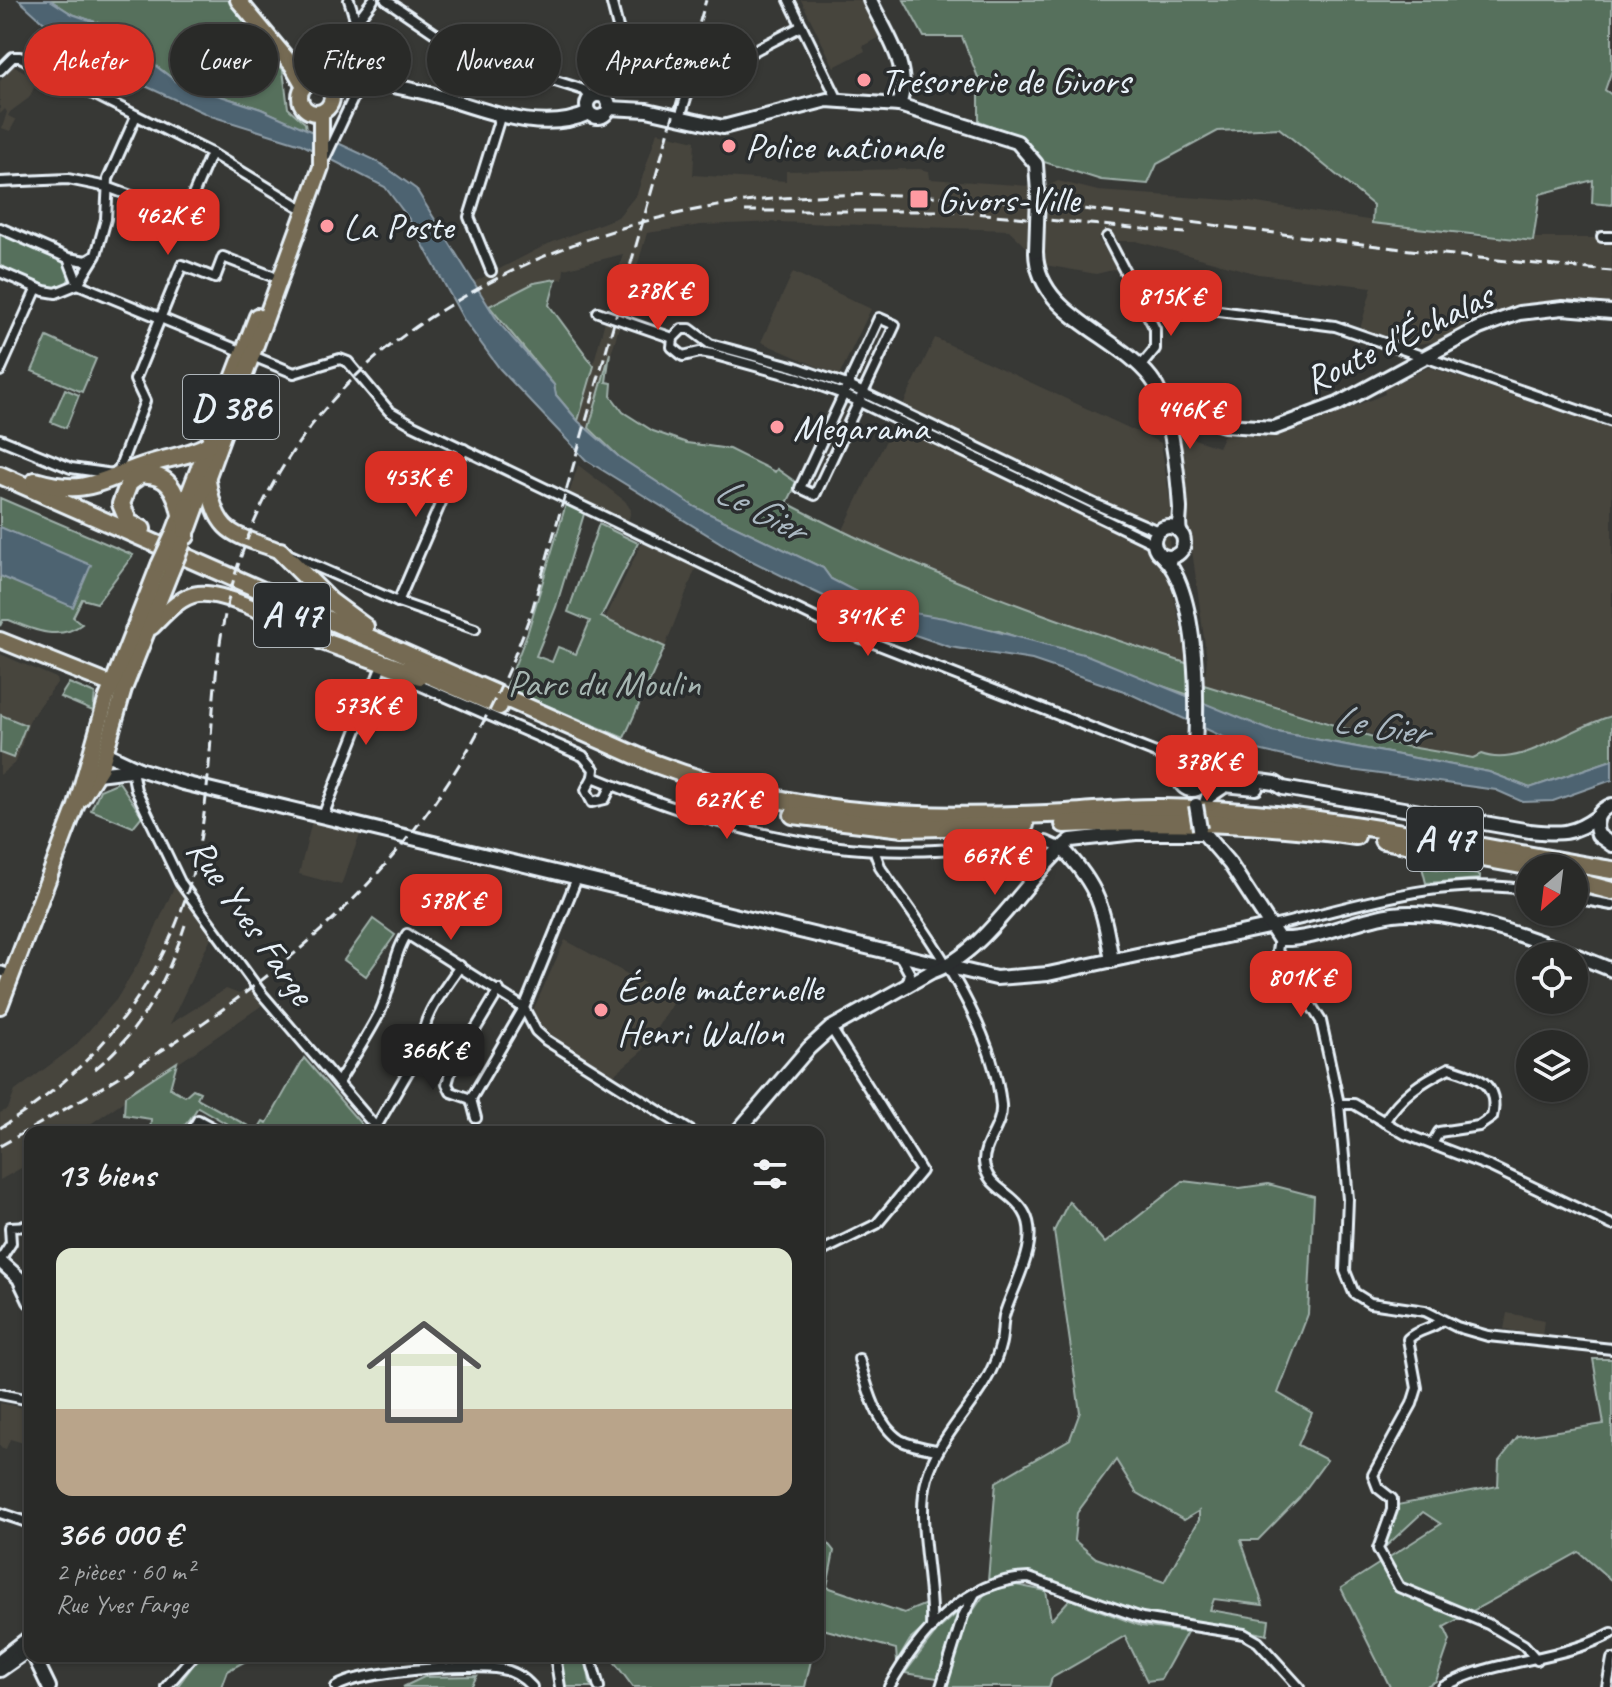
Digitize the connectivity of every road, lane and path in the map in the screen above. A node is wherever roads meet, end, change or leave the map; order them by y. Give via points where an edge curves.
1 (238, 0) edge
2 (247, 0) edge
3 (349, 0) edge
4 (373, 0) edge
5 (386, 0) edge
6 (611, 0) edge
7 (789, 0) edge
8 (870, 0) edge
9 (357, 21) joint
10 (802, 26) junction
11 (294, 66) edge
12 (294, 68) edge
13 (0, 70) edge
14 (411, 91) edge
15 (303, 96) edge
16 (331, 96) edge
17 (353, 96) edge
18 (596, 97) junction
19 (838, 100) junction
20 (899, 105) junction
21 (609, 108) junction
22 (317, 113) junction
23 (589, 113) junction
24 (501, 114) junction
25 (136, 116) junction
26 (680, 117) junction
27 (323, 131) junction
28 (211, 153) junction
29 (0, 182) edge
30 (107, 187) junction
31 (301, 208) junction
32 (0, 228) edge
33 (1107, 237) dead end
34 (96, 255) junction
35 (68, 258) junction
36 (491, 271) dead end
37 (0, 272) edge
38 (272, 276) junction
39 (78, 284) junction
40 (37, 288) junction
41 (1142, 301) junction
42 (598, 312) dead end
43 (1612, 312) edge
44 (159, 317) junction
45 (673, 338) junction
46 (246, 356) junction
47 (1428, 358) junction
48 (1140, 367) junction
49 (0, 371) edge
50 (845, 390) junction
51 (862, 397) junction
52 (1165, 412) junction
53 (1612, 422) edge
54 (0, 439) edge
55 (208, 445) junction
56 (464, 449) junction
57 (145, 465) junction
58 (0, 467) edge
59 (207, 477) junction
60 (1, 484) edge
61 (1177, 496) junction
62 (184, 507) junction
63 (1180, 532) junction
64 (1159, 534) junction
65 (180, 539) junction
66 (280, 551) junction
67 (1181, 552) junction
68 (1162, 556) junction
69 (167, 562) junction
70 (212, 568) junction
71 (1177, 576) junction
72 (398, 602) junction
73 (142, 606) junction
74 (475, 629) dead end
75 (149, 630) junction
76 (0, 640) edge
77 (322, 641) junction
78 (381, 668) junction
79 (94, 678) junction
80 (437, 679) junction
81 (480, 686) junction
82 (118, 687) junction
83 (105, 753) junction
84 (88, 759) junction
85 (134, 768) junction
86 (97, 774) junction
87 (593, 777) junction
88 (1196, 783) junction
89 (612, 785) junction
90 (1225, 785) junction
91 (1283, 788) junction
92 (1612, 805) edge
93 (76, 806) junction
94 (323, 816) junction
95 (1597, 817) junction
96 (1583, 829) junction
97 (1202, 830) junction
98 (1598, 835) junction
99 (1612, 845) edge
100 (1062, 848) junction
101 (874, 850) junction
102 (1516, 856) edge
103 (1516, 864) edge
104 (1612, 868) edge
105 (1588, 869) edge
106 (1588, 873) edge
107 (577, 878) junction
108 (1612, 881) edge
109 (1588, 885) edge
110 (1516, 888) edge
111 (1612, 891) edge
112 (1588, 901) edge
113 (1612, 905) edge
114 (1268, 927) junction
115 (1279, 939) junction
116 (900, 956) junction
117 (1112, 961) junction
118 (460, 966) junction
119 (947, 967) junction
120 (1612, 970) edge
121 (6, 973) edge
122 (906, 988) junction
123 (499, 990) junction
124 (0, 1006) edge
125 (524, 1008) junction
126 (831, 1028) junction
127 (423, 1046) junction
128 (451, 1070) junction
129 (338, 1083) junction
130 (471, 1099) junction
131 (1339, 1104) junction
132 (476, 1118) dead end
133 (1384, 1122) junction
134 (375, 1126) edge
135 (380, 1126) edge
136 (682, 1126) edge
137 (742, 1126) edge
138 (1432, 1144) junction
139 (1612, 1225) edge
140 (24, 1226) edge
141 (824, 1250) edge
142 (0, 1260) edge
143 (24, 1275) edge
144 (1442, 1320) junction
145 (1612, 1349) edge
146 (859, 1359) dead end
147 (0, 1394) edge
148 (24, 1399) edge
149 (937, 1450) junction
150 (0, 1513) edge
151 (24, 1521) edge
152 (977, 1589) junction
153 (931, 1629) junction
154 (1612, 1633) edge
155 (24, 1647) edge
156 (24, 1648) edge
157 (1612, 1659) edge
158 (0, 1660) edge
159 (1537, 1660) junction
160 (37, 1662) edge
161 (188, 1662) edge
162 (556, 1662) edge
163 (592, 1662) edge
164 (0, 1670) edge
165 (49, 1687) edge
166 (166, 1687) edge
167 (336, 1687) edge
168 (532, 1687) edge
169 (560, 1687) edge
170 (599, 1687) edge
171 (889, 1687) edge
172 (941, 1687) edge
173 (1299, 1687) edge
174 (1443, 1687) edge
175 (1607, 1687) edge

1 - 12 main road
2 - 11 main road
3 - 9 street
4 - 9 street
5 - 18 street via 461,51
6 - 18 street via 626,59
7 - 10 street
8 - 20 main road via 903,71
10 - 19 street
10 - 26 street via 703,77 687,95
13 - 25 street via 20,57
14 - 24 main road
15 - 22 main road via 301,104
16 - 22 main road via 331,104
17 - 27 street
18 - 21 main road
18 - 23 main road via 586,106
19 - 20 main road
19 - 26 main road via 723,127
20 - 48 main road, bridge via 1017,142 1036,164 1038,274 1050,294
21 - 23 main road via 600,117
21 - 26 main road
22 - 27 main road, D 386
23 - 24 main road via 545,122
24 - 36 street via 469,217
25 - 28 street
25 - 30 street
27 - 31 main road, D 386
27 - 31 main road, D 386 via 321,167
28 - 30 street via 180,214
28 - 31 street
29 - 30 street via 68,179
30 - 34 street via 106,219
31 - 38 main road, D 386
31 - 46 main road, D 386
32 - 35 street
33 - 41 street
34 - 35 street via 80,262
34 - 39 street
35 - 39 street
37 - 40 street
38 - 44 street via 223,257 215,278 182,265
38 - 46 main road, D 386
39 - 40 street via 56,293
39 - 44 street
40 - 49 street
41 - 47 street via 1335,326
41 - 48 street via 1155,329 1155,344
42 - 45 street
43 - 47 main road, Route d'Échalas via 1563,308 1519,313 1479,328
44 - 46 street
44 - 54 street via 135,380 145,401 113,474 71,468
45 - 50 street via 690,329 710,344 795,367
45 - 50 street via 672,347 683,356 712,354
46 - 55 main road, D 386
46 - 56 street via 294,373 340,359 348,362 389,411
46 - 59 main road, D 386
47 - 52 main road, Route d'Échalas via 1338,404 1274,428 1224,425
47 - 53 street
48 - 52 main road via 1159,391
50 - 51 street
50 - 51 street via 879,318 887,321 895,325
50 - 51 street via 800,488 815,495
51 - 64 street
52 - 61 main road
55 - 57 highway
55 - 62 main road, D 386
56 - 72 street
56 - 88 street via 838,629 1166,757
57 - 58 highway via 77,489
57 - 62 highway via 172,472 182,483
59 - 65 main road, D 386
59 - 66 main road via 213,510 222,524
60 - 70 highway, A 47
60 - 80 highway, A 47
61 - 63 main road
61 - 64 main road via 1175,511
62 - 65 highway
62 - 70 highway via 163,478 140,475 129,483 121,504 129,523 191,550
63 - 64 main road
63 - 67 main road
64 - 68 main road
65 - 69 main road, D 386, bridge
66 - 72 street
66 - 81 highway via 354,621
67 - 68 main road
67 - 71 main road
68 - 71 main road
69 - 73 main road, D 386
69 - 75 main road, D 386
70 - 81 highway, A 47
71 - 88 main road via 1197,682
72 - 74 street
73 - 79 main road via 107,670
73 - 82 main road, D 386
75 - 77 main road via 189,597 211,594
75 - 82 main road, D 386
76 - 79 main road
77 - 78 street
77 - 80 highway
78 - 87 street via 583,756 594,769
78 - 94 street
79 - 82 main road
80 - 103 highway, A 47 via 677,782 811,819 903,828 1236,823 1379,839
81 - 102 highway, A 47 via 682,774 801,806 914,816 1161,808 1277,814 1414,833
82 - 83 main road, D 386
82 - 84 main road, D 386
83 - 84 main road
83 - 85 main road
83 - 86 main road, D 386
84 - 86 main road
84 - 93 main road, D 386
85 - 86 main road
85 - 94 main road
85 - 129 street, Rue Yves Farge via 136,790 180,882 261,993
86 - 93 main road, D 386
87 - 89 street
87 - 89 street via 586,790 592,802 605,799
88 - 90 main road
88 - 90 main road via 1208,797
88 - 91 main road via 1275,783
88 - 97 main road, bridge
89 - 101 street via 719,823
90 - 91 main road
91 - 96 main road via 1530,831
92 - 95 main road
93 - 121 main road, D 386
94 - 107 main road
95 - 96 main road
95 - 98 main road
96 - 98 main road
97 - 100 main road via 1083,837
97 - 114 main road via 1230,864
98 - 99 main road
100 - 101 street via 1046,841
100 - 117 main road via 1095,888
100 - 119 main road via 1022,897
101 - 119 street via 881,869
104 - 105 highway
106 - 108 highway, A 47
107 - 116 main road
107 - 125 street
109 - 111 highway
110 - 114 street via 1447,885
112 - 113 street
114 - 115 main road
114 - 117 main road
115 - 120 main road via 1294,940 1367,918 1432,913 1537,941
115 - 131 street via 1277,951 1321,1021
116 - 119 main road
116 - 122 street via 910,974
117 - 119 main road via 1020,979
118 - 123 street
118 - 127 street via 426,1022
118 - 129 street via 407,934 381,1011
119 - 122 main road
119 - 149 street via 969,1004 1001,1106 997,1130 983,1158 987,1179 1024,1211 1028,1247 1000,1347 981,1390
121 - 124 main road, D 386
122 - 126 main road
123 - 125 street
123 - 128 street
125 - 130 street
125 - 136 street via 546,1040
126 - 137 main road
126 - 141 street via 921,1171 877,1224
127 - 128 street via 449,1062
127 - 135 street
128 - 130 street via 451,1092
129 - 134 street, Rue Yves Farge
130 - 132 street
131 - 133 street via 1354,1104
131 - 144 street via 1348,1199 1345,1271 1354,1293 1370,1303 1425,1311
133 - 138 street
133 - 138 street via 1396,1102 1449,1068 1482,1080 1493,1091 1492,1117 1479,1126 1439,1132
138 - 139 street
140 - 142 street via 10,1227 11,1243
142 - 143 main road
144 - 145 street via 1488,1336
144 - 159 street via 1408,1339 1417,1388 1373,1475 1378,1488 1392,1499 1378,1549 1399,1587 1488,1624 1524,1645
146 - 149 street via 868,1389 895,1437
147 - 148 street
149 - 153 street via 926,1480
150 - 151 street
152 - 153 street
152 - 172 street
152 - 173 street via 1029,1578 1142,1618 1244,1634
153 - 171 street
154 - 159 street
155 - 158 main road
156 - 164 main road
157 - 175 street
159 - 174 street via 1477,1673
160 - 165 main road
161 - 166 street
162 - 169 street
163 - 170 street
167 - 168 street via 401,1671 497,1668 520,1675

